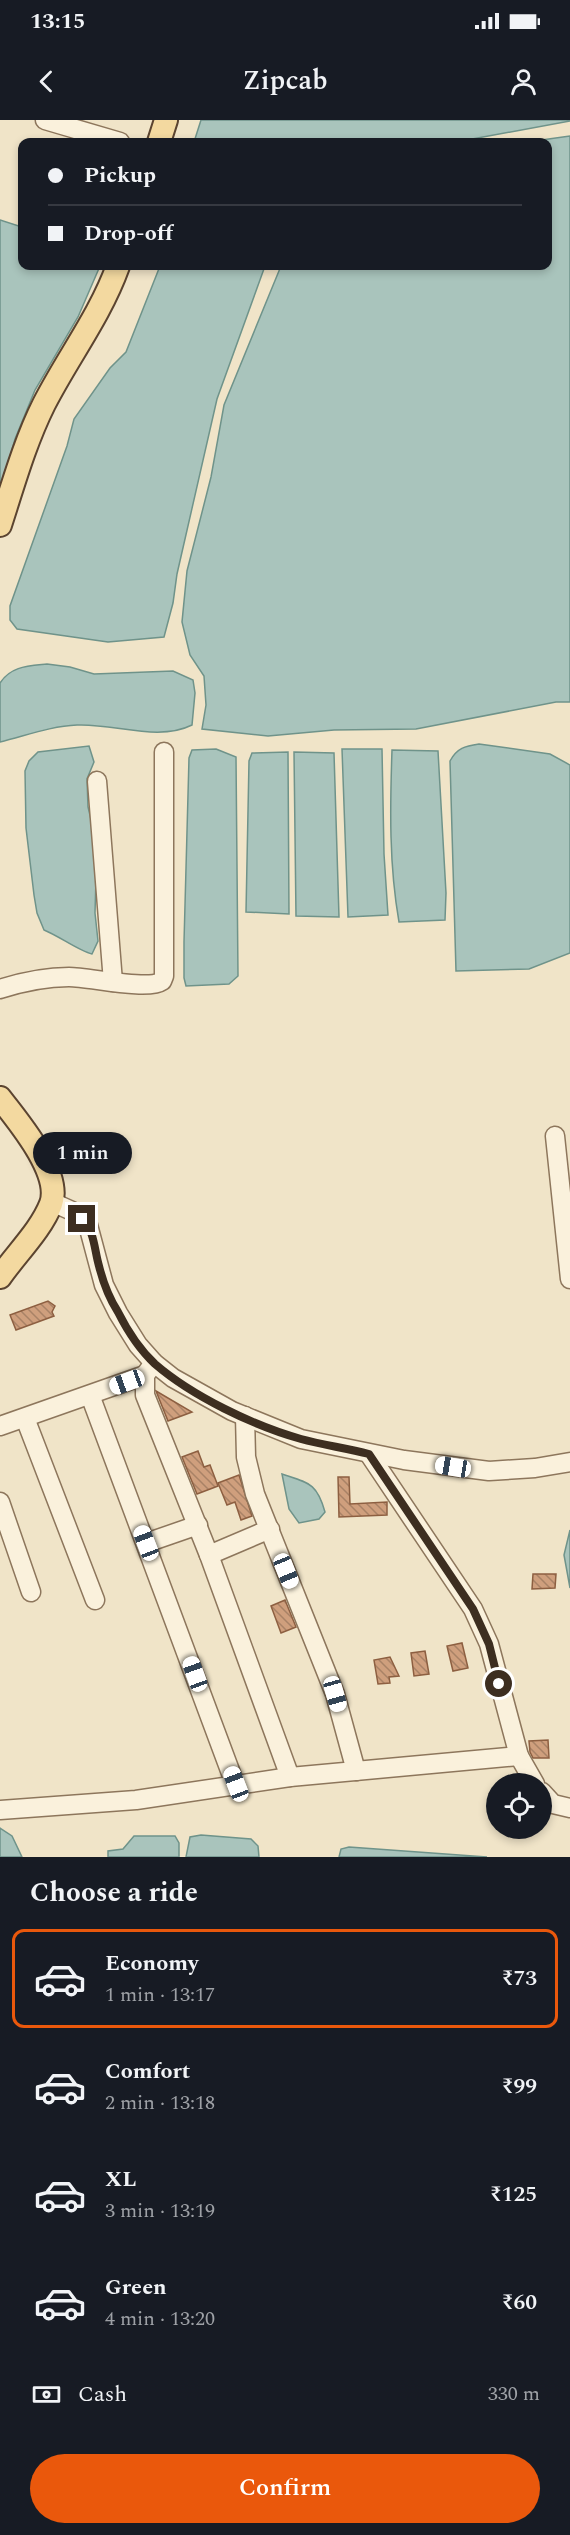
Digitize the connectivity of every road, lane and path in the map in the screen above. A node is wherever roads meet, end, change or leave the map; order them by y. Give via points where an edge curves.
1 (45, 120) edge
2 (166, 120) edge
3 (106, 138) edge
4 (160, 138) edge
5 (116, 270) edge
6 (0, 525) edge
7 (164, 752) dead end
8 (97, 781) dead end
9 (113, 982) junction
10 (0, 989) edge
11 (0, 1098) edge
12 (555, 1136) dead end
13 (69, 1211) junction
14 (0, 1277) edge
15 (570, 1279) edge
16 (149, 1369) junction
17 (90, 1395) junction
18 (245, 1416) junction
19 (25, 1418) junction
20 (0, 1426) edge
21 (369, 1454) junction
22 (570, 1462) edge
23 (0, 1502) edge
24 (198, 1525) junction
25 (270, 1529) junction
26 (146, 1543) junction
27 (209, 1555) junction
28 (31, 1592) dead end
29 (94, 1600) dead end
30 (519, 1756) junction
31 (356, 1771) junction
32 (529, 1773) edge
33 (290, 1777) junction
34 (236, 1784) junction
35 (552, 1803) edge
36 (570, 1808) edge
37 (0, 1810) edge

1 - 3 street
2 - 4 main road
5 - 6 main road via 100,310 43,407
7 - 9 street via 164,976 157,985
8 - 9 street
9 - 10 street via 69,977
11 - 13 main road via 36,1148 52,1187
12 - 15 street
13 - 14 main road via 34,1232
13 - 16 street via 88,1225 104,1285
16 - 17 street
16 - 18 street
16 - 24 street via 145,1395
17 - 19 street
17 - 26 street
18 - 21 street via 301,1439
18 - 25 street via 246,1456 255,1494
19 - 20 street
19 - 29 street
21 - 22 street via 489,1471
21 - 30 street via 482,1627
23 - 28 street
24 - 26 street
24 - 27 street
25 - 27 street
25 - 31 street via 335,1694
26 - 34 street
27 - 33 street
30 - 31 street
30 - 32 street
31 - 33 street
33 - 34 street
34 - 37 street via 136,1800
35 - 36 street

